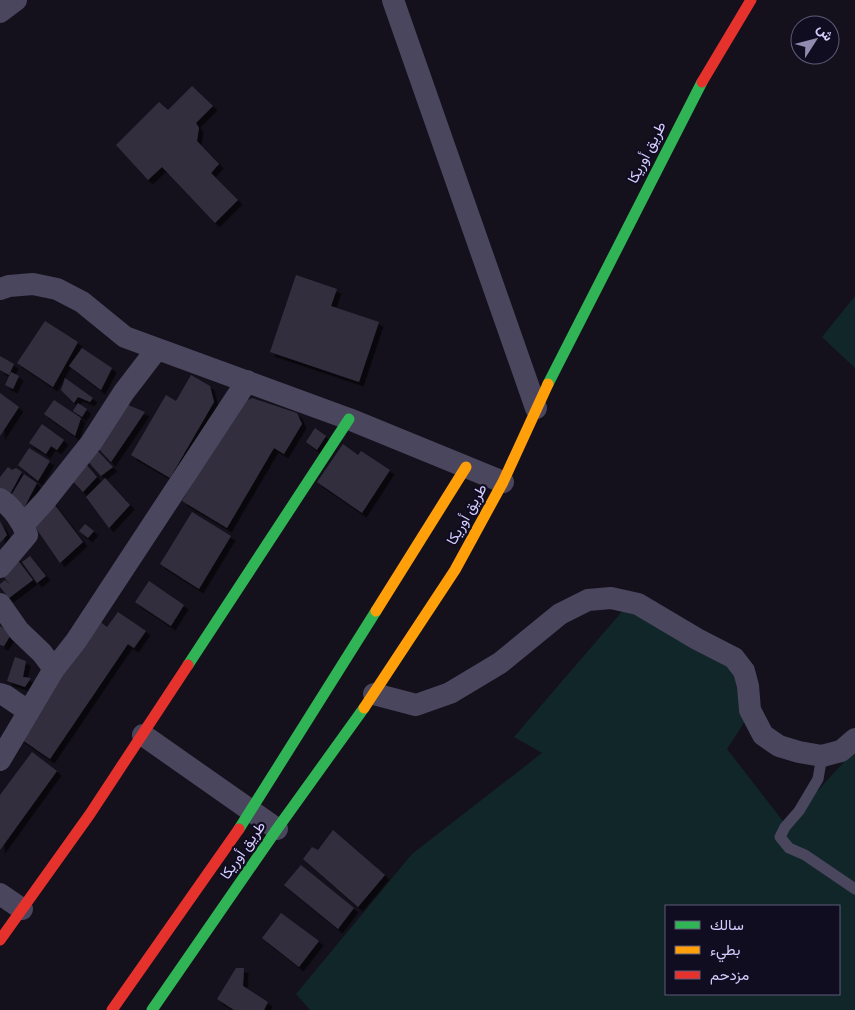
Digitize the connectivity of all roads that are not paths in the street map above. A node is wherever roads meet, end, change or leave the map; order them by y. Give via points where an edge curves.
1 (16, 0) edge
2 (393, 0) edge
3 (751, 0) edge
4 (0, 12) edge
5 (0, 289) edge
6 (157, 349) junction
7 (247, 381) junction
8 (536, 408) junction
9 (349, 419) junction
10 (466, 468) junction
11 (504, 482) junction
12 (0, 499) edge
13 (23, 525) junction
14 (0, 567) edge
15 (0, 604) edge
16 (54, 668) junction
17 (0, 694) edge
18 (374, 694) junction
19 (28, 711) junction
20 (143, 735) junction
21 (855, 739) edge
22 (822, 756) junction
23 (0, 760) edge
24 (252, 811) junction
25 (277, 829) junction
26 (855, 889) edge
27 (0, 894) edge
28 (22, 909) junction
29 (0, 940) edge
30 (112, 1010) edge
31 (152, 1010) edge

1 - 4 street
2 - 8 street
3 - 8 street, طريق أوريكا via 693,96
5 - 6 street via 33,284 57,288 82,302 125,337
6 - 7 street
6 - 13 street via 90,443
7 - 9 street
7 - 16 street via 76,641
8 - 11 street, طريق أوريكا
9 - 10 street
9 - 20 street
10 - 11 street
10 - 24 street
11 - 18 street, طريق أوريكا via 455,570
12 - 13 street
13 - 14 street via 27,534
15 - 16 street via 19,631
16 - 19 street
17 - 19 street
18 - 22 street via 416,705 450,693 500,663 560,614 588,600 611,598 638,604 734,658 744,671 750,710 763,735 779,746
18 - 25 street, طريق أوريكا
19 - 23 street
20 - 24 street
20 - 28 street
21 - 22 street via 841,751
22 - 26 lane via 818,778 780,837 789,848
24 - 25 street
24 - 30 street
25 - 31 street, طريق أوريكا
27 - 28 street
28 - 29 street

